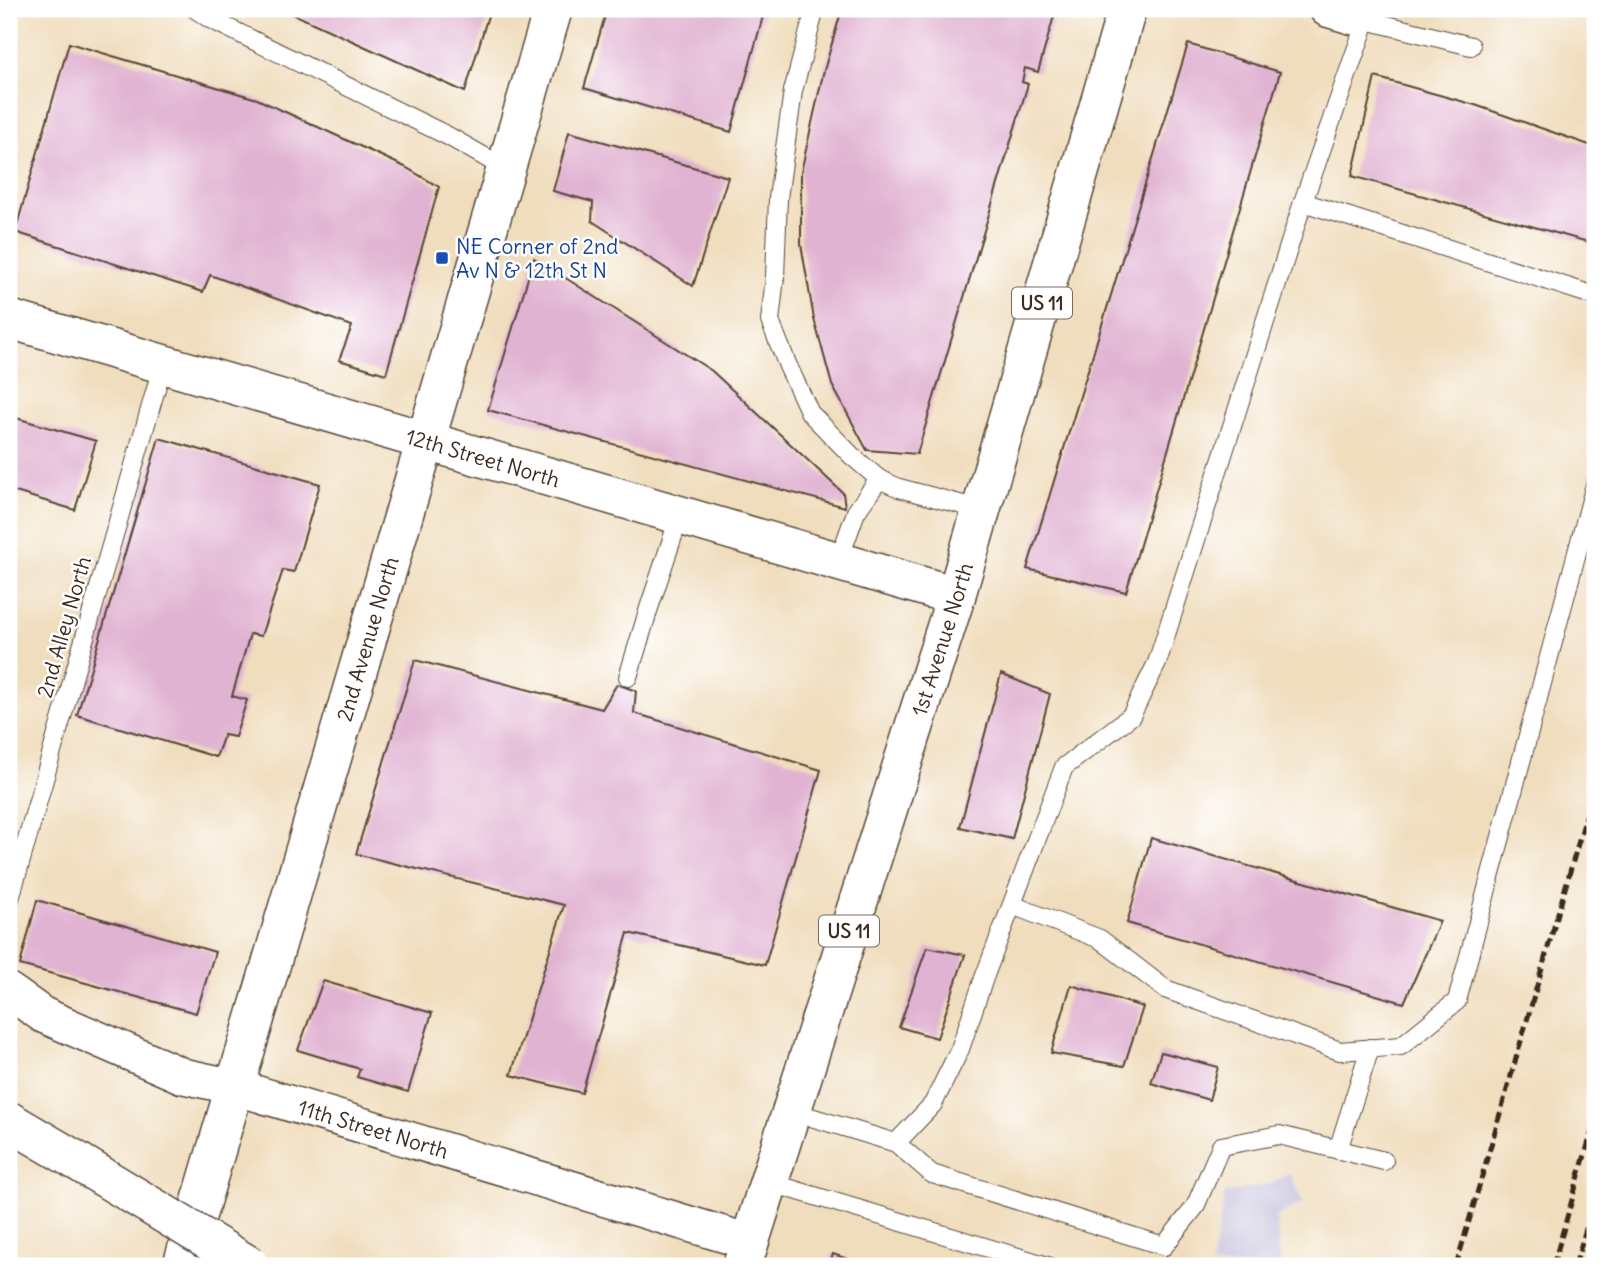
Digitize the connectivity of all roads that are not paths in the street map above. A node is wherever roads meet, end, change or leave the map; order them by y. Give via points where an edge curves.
1 (195, 9) edge
2 (553, 9) edge
3 (815, 9) edge
4 (1127, 9) edge
5 (1341, 13) edge
6 (1471, 46) dead end
7 (506, 169) junction
8 (1303, 202) junction
9 (1595, 296) edge
10 (9, 319) edge
11 (163, 364) junction
12 (425, 441) junction
13 (878, 479) junction
14 (1595, 485) edge
15 (982, 510) junction
16 (680, 515) junction
17 (838, 562) junction
18 (956, 596) junction
19 (628, 677) dead end
20 (9, 902) edge
21 (1012, 905) junction
22 (9, 991) edge
23 (1370, 1048) junction
24 (235, 1087) junction
25 (792, 1111) junction
26 (9, 1121) edge
27 (895, 1143) junction
28 (1338, 1150) junction
29 (1384, 1161) dead end
30 (768, 1182) junction
31 (745, 1254) edge
32 (1027, 1264) edge
33 (182, 1266) edge
34 (250, 1266) edge
35 (1048, 1266) edge

1 - 7 lane
2 - 7 main road, 2nd Avenue North
3 - 13 lane via 793,91 779,184 770,321 810,413
4 - 15 main road, 1st Avenue North / US 11
5 - 6 lane
5 - 8 lane via 1363,30
7 - 12 main road, 2nd Avenue North
8 - 9 lane
8 - 21 lane via 1157,663 1130,716 1064,767
10 - 11 main road, 12th Street North
11 - 12 main road, 12th Street North
11 - 20 lane, 2nd Alley North
12 - 16 main road, 12th Street North
12 - 24 main road, 2nd Avenue North
13 - 15 lane
13 - 17 lane via 856,512
14 - 23 lane via 1457,1001 1401,1046
15 - 18 main road, 1st Avenue North / US 11
16 - 17 main road, 12th Street North
16 - 19 lane
17 - 18 main road, 12th Street North
18 - 25 main road, 1st Avenue North / US 11
21 - 23 lane via 1100,939 1165,989 1340,1051
21 - 27 lane via 960,1049 933,1104
22 - 24 street, 11th Street North via 43,1015 183,1076
23 - 28 lane
24 - 31 street, 11th Street North
24 - 33 main road, 2nd Avenue North
25 - 27 lane
25 - 30 main road, 1st Avenue North / US 11
26 - 34 main road, bridge
27 - 28 lane via 932,1174 1164,1246 1195,1207 1221,1146 1279,1135
28 - 29 lane
30 - 31 main road, 1st Avenue North / US 11
30 - 32 lane
32 - 35 lane

